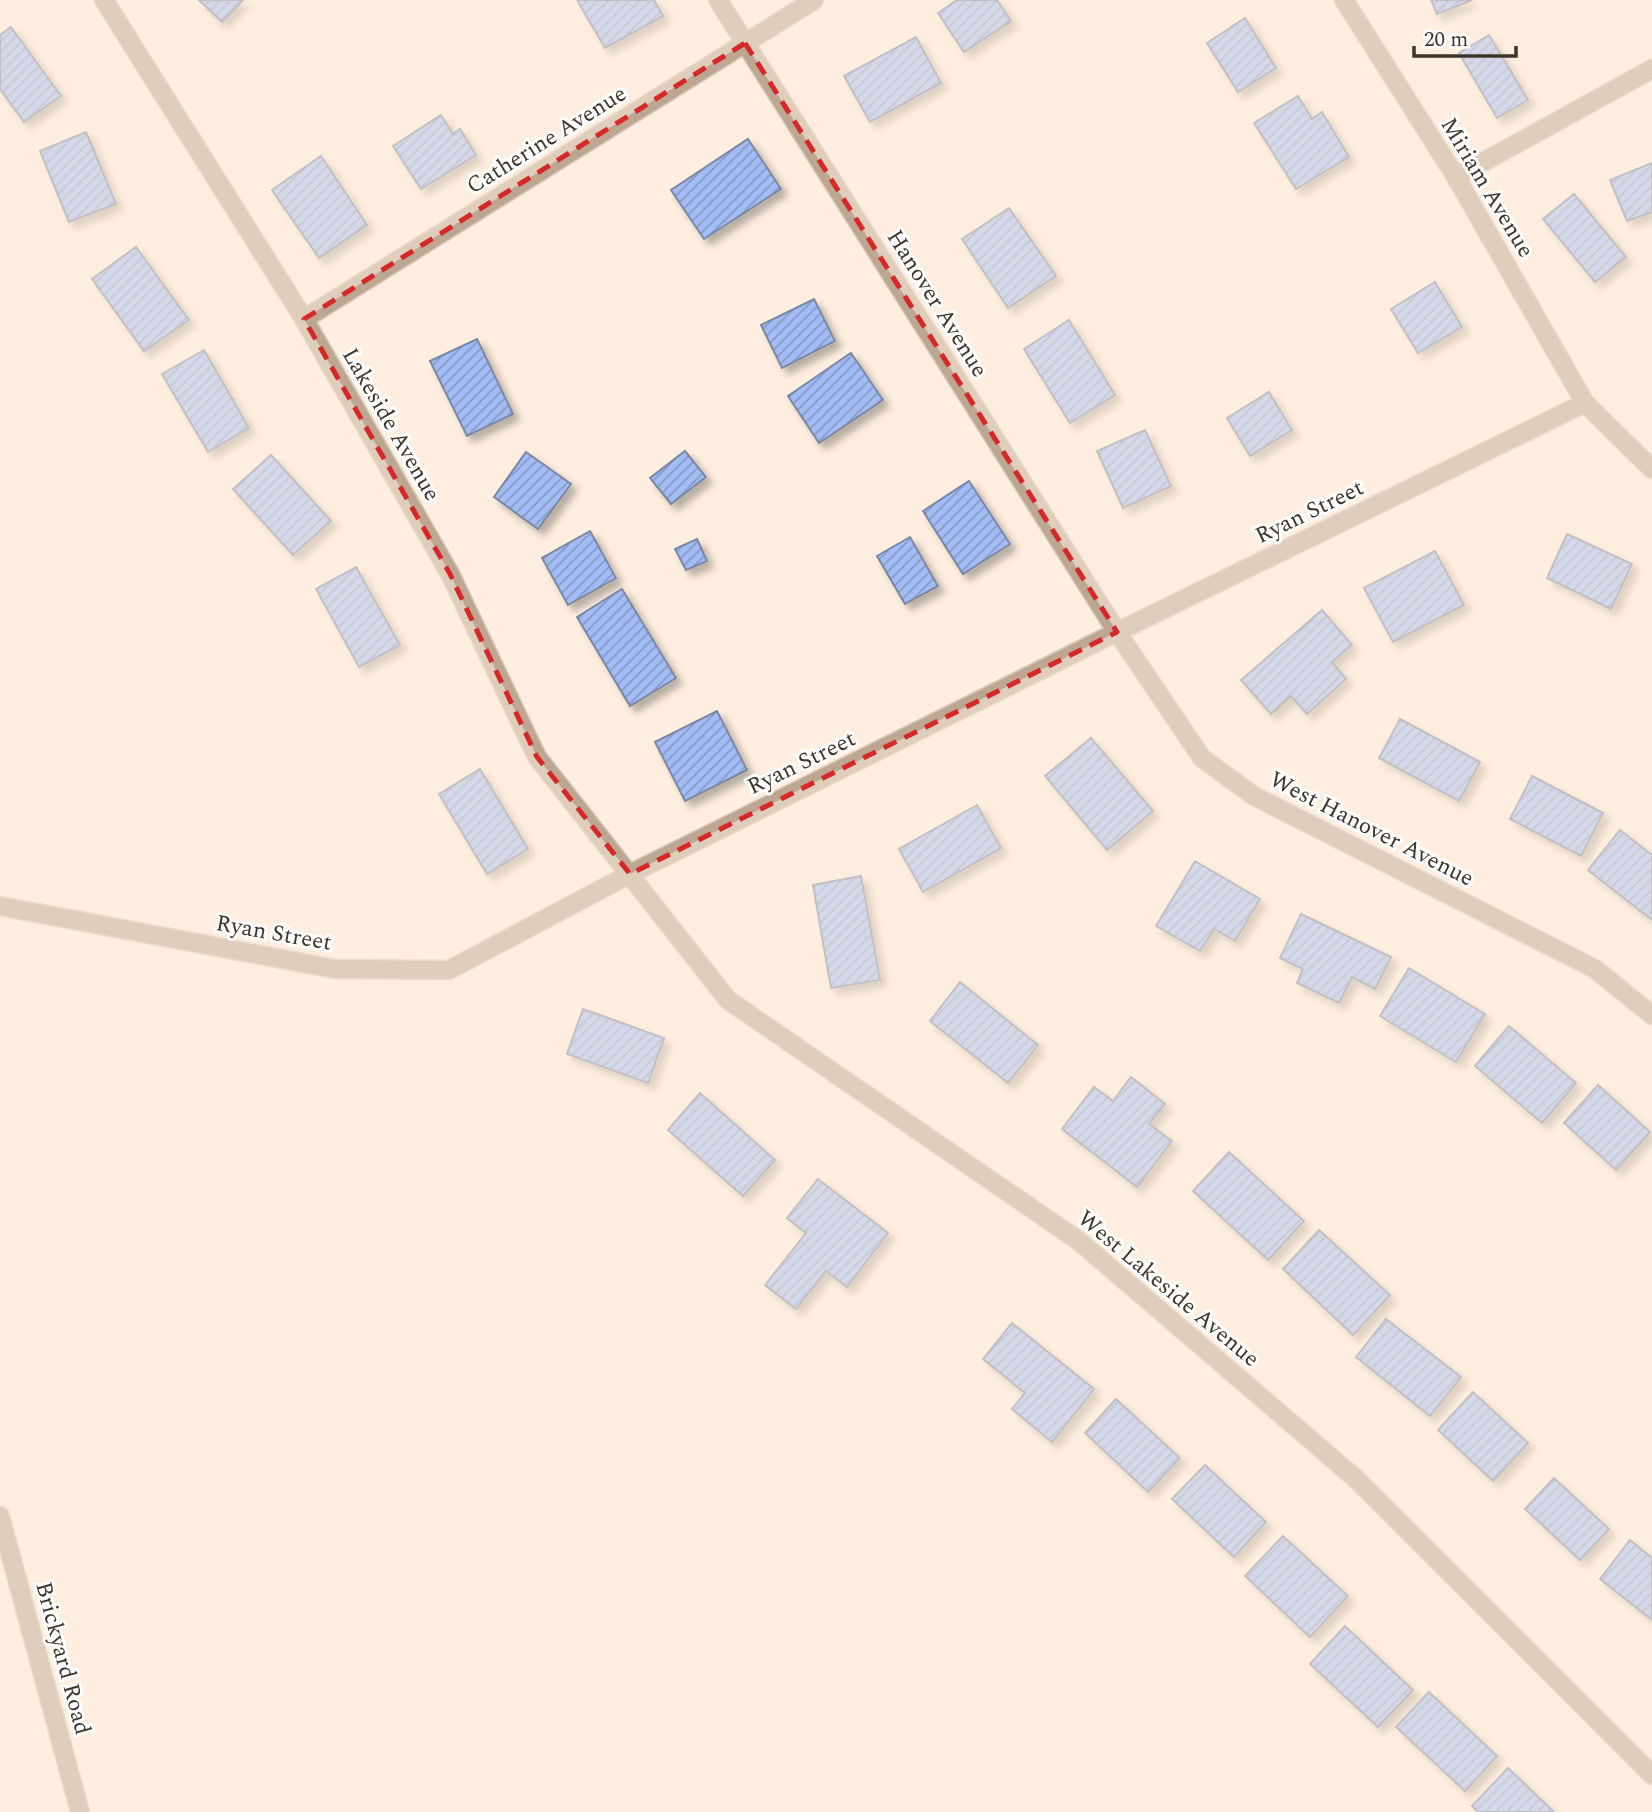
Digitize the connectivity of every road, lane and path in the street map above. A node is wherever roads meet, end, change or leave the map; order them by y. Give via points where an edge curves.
1 (104, 0) edge
2 (718, 0) edge
3 (814, 0) edge
4 (1344, 0) edge
5 (745, 43) junction
6 (1652, 69) edge
7 (1456, 177) junction
8 (304, 319) junction
9 (1585, 403) junction
10 (1652, 469) edge
11 (1117, 632) junction
12 (630, 874) junction
13 (0, 906) edge
14 (1652, 1015) edge
15 (0, 1516) edge
16 (1652, 1775) edge
17 (80, 1812) edge

1 - 8 street, Lakeside Avenue
2 - 5 street, Hanover Avenue
3 - 5 street, Catherine Avenue
4 - 7 street, Miriam Avenue
5 - 8 street, Catherine Avenue
5 - 11 street, Hanover Avenue
6 - 7 street
7 - 9 street, Miriam Avenue
8 - 12 street, Lakeside Avenue via 450,573 537,757
9 - 10 street, Miriam Avenue
9 - 11 street, Ryan Street
11 - 12 street, Ryan Street
11 - 14 street, West Hanover Avenue via 1202,758 1254,796 1595,969
12 - 13 street, Ryan Street via 449,970 335,969
12 - 16 street, West Lakeside Avenue via 728,1000 1079,1241 1355,1478
15 - 17 street, Brickyard Road

